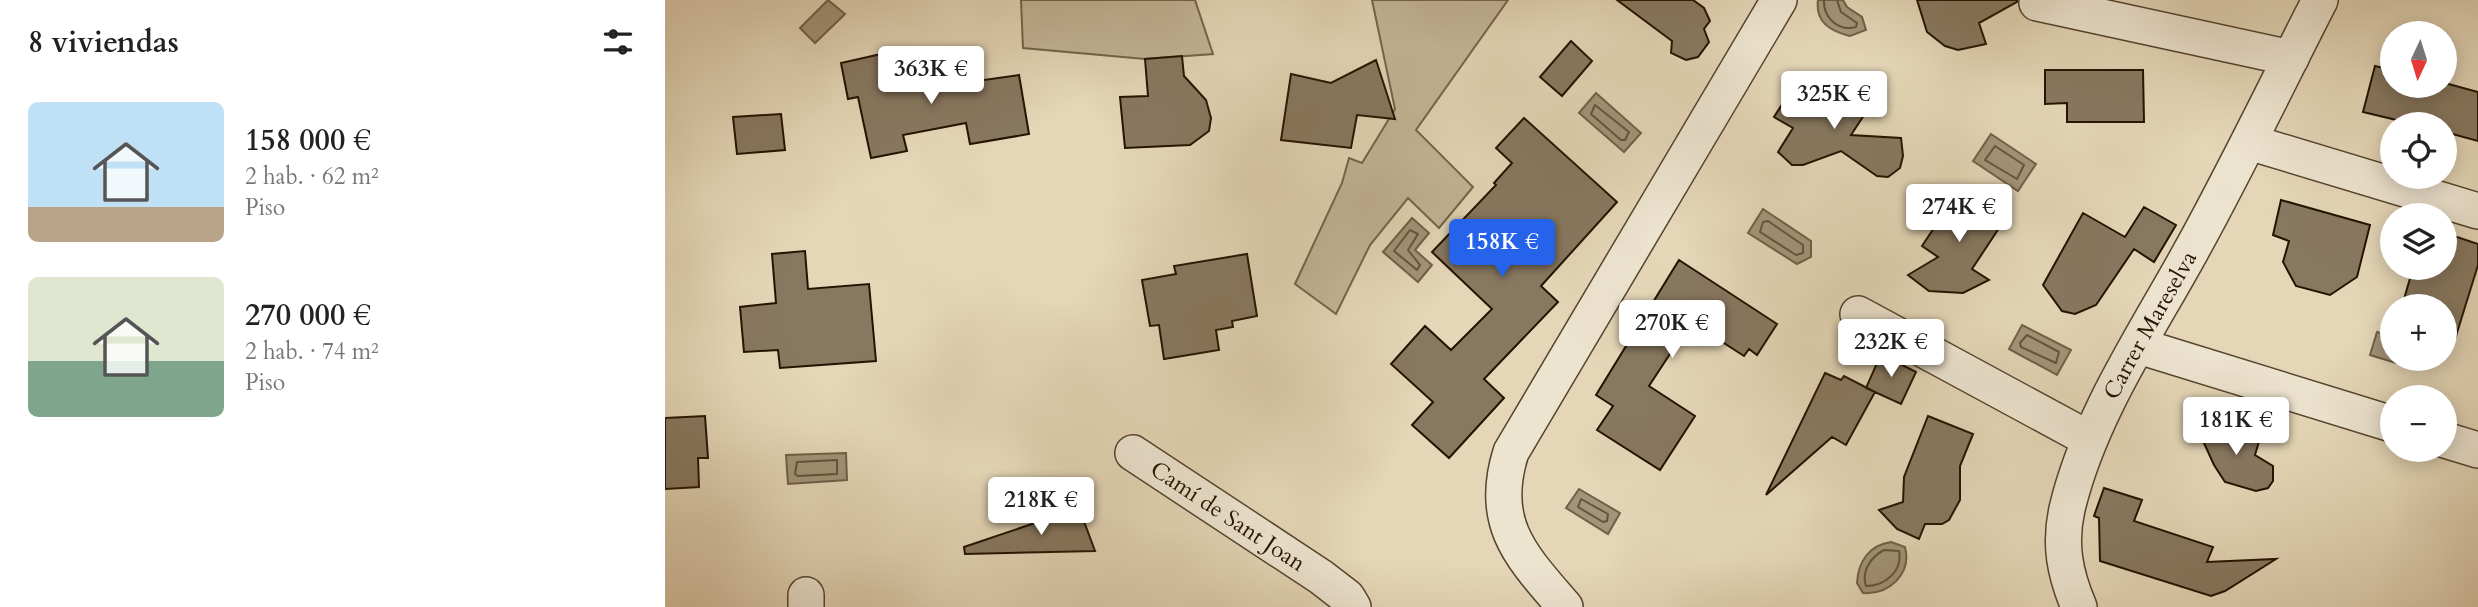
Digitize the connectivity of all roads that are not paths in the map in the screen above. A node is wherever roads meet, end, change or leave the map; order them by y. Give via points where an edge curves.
1 (1779, 0) edge
2 (2320, 0) edge
3 (2038, 3) dead end
4 (2291, 58) junction
5 (2249, 142) junction
6 (2478, 211) edge
7 (1858, 314) dead end
8 (2139, 346) junction
9 (2380, 420) edge
10 (2089, 439) junction
11 (2457, 444) edge
12 (2478, 450) edge
13 (1133, 453) dead end
14 (1353, 607) edge
15 (1565, 607) edge
16 (2079, 607) edge

1 - 15 street via 1511,452 1504,484 1510,529 1531,569
2 - 4 street, Carrer Mareselva
3 - 4 street
4 - 5 street, Carrer Mareselva
5 - 6 street
5 - 8 street, Carrer Mareselva
7 - 10 street
8 - 9 street
8 - 10 street, Carrer Mareselva
10 - 16 street, Carrer Mareselva via 2067,511 2062,550
11 - 12 street
13 - 14 street, Camí de Sant Joan via 1321,577

